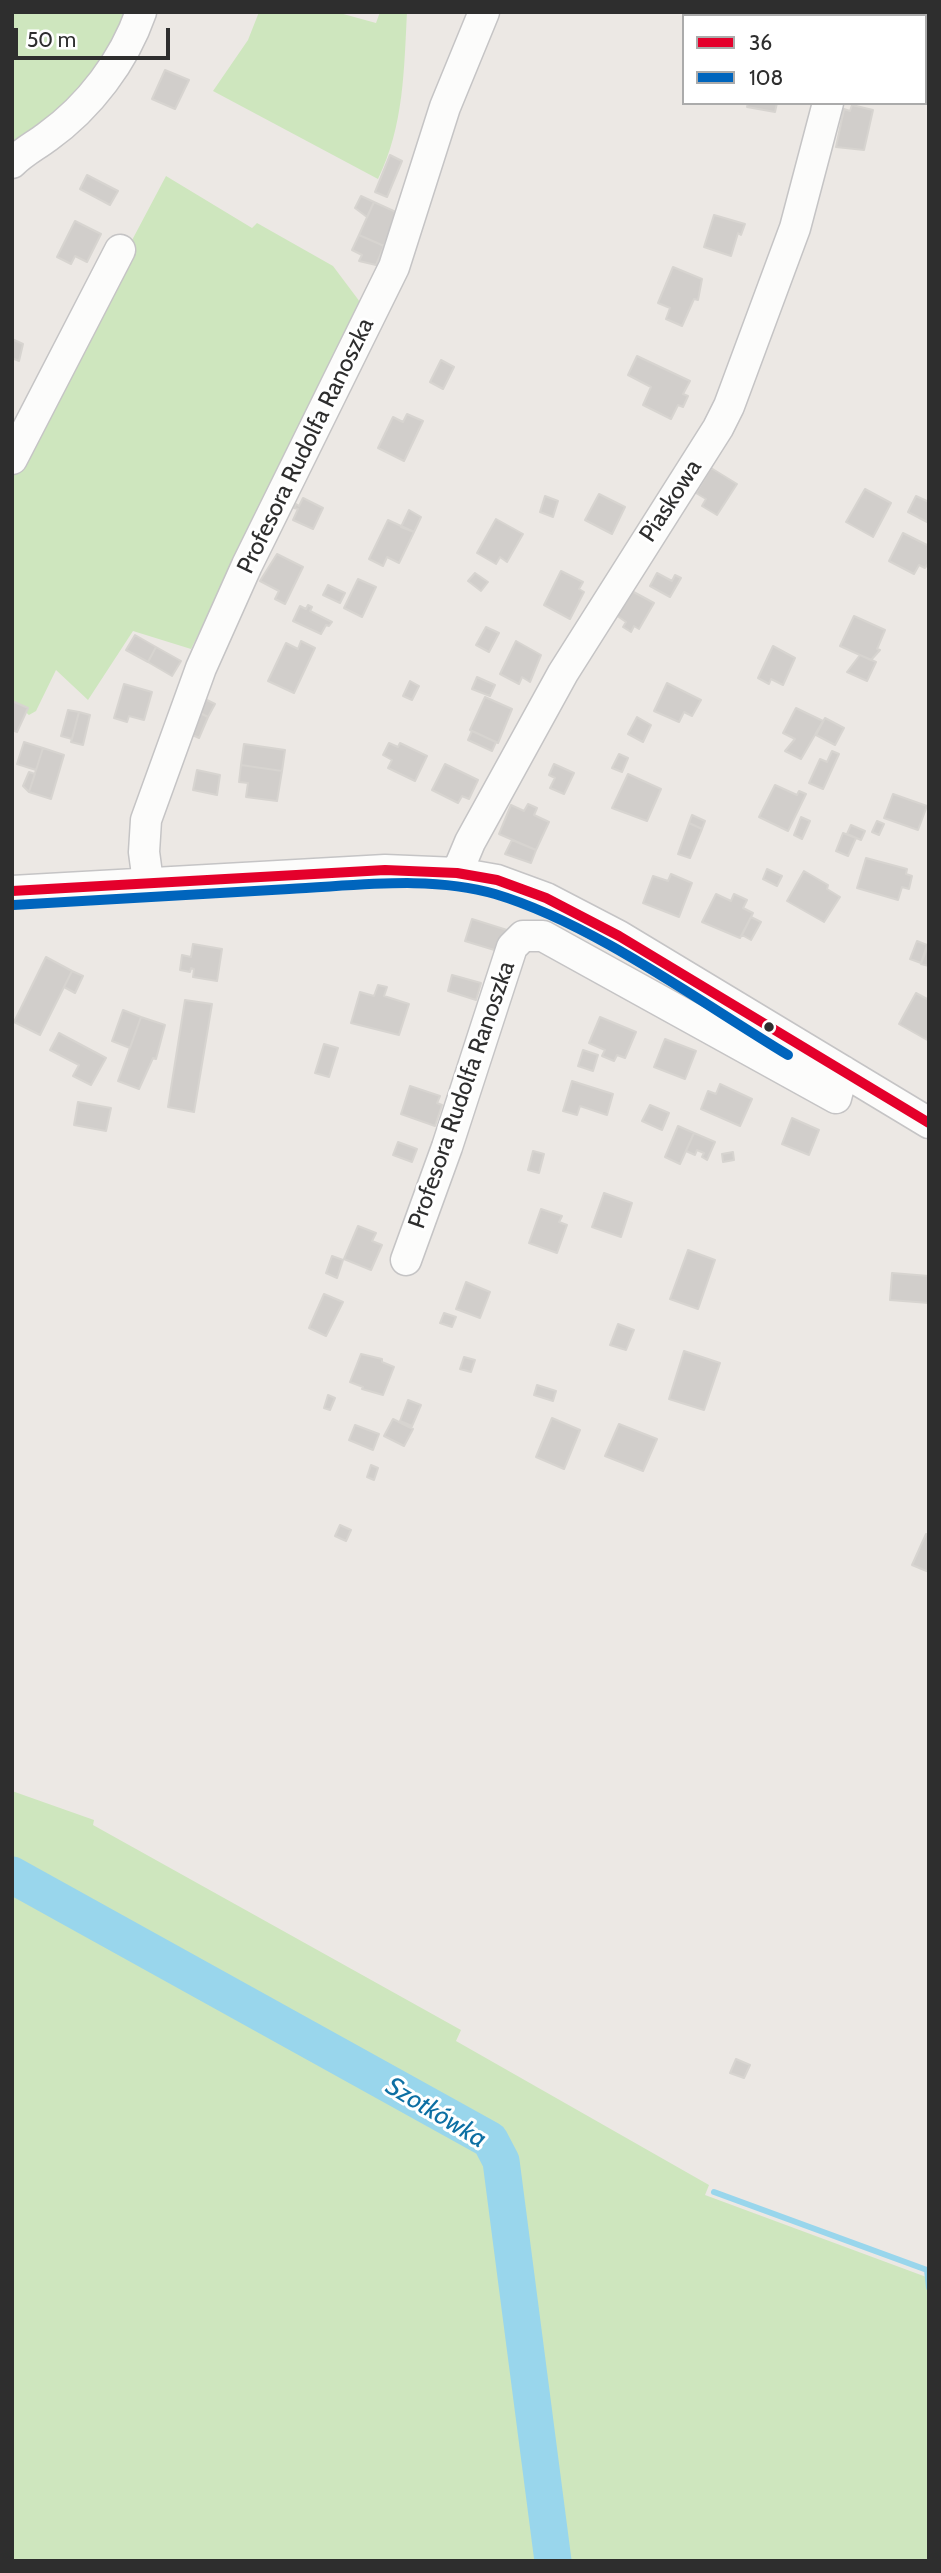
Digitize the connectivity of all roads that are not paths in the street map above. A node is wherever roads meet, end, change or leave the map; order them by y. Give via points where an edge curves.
1 (141, 12) edge
2 (484, 12) edge
3 (827, 105) edge
4 (12, 163) edge
5 (120, 250) dead end
6 (12, 459) edge
7 (457, 873) junction
8 (148, 882) junction
9 (12, 891) edge
10 (843, 1071) junction
11 (929, 1123) edge
12 (406, 1260) dead end

1 - 4 street via 130,43 88,98
2 - 8 street, Profesora Rudolfa Ranoszka via 445,107 394,267 247,565 198,678 146,820
3 - 7 street, Piaskowa via 795,228 729,406 563,673
5 - 6 street
7 - 8 street via 385,870
7 - 10 street via 497,880 546,898
8 - 9 street
10 - 11 street
10 - 12 street, Profesora Rudolfa Ranoszka via 836,1098 543,936 523,936 512,947

